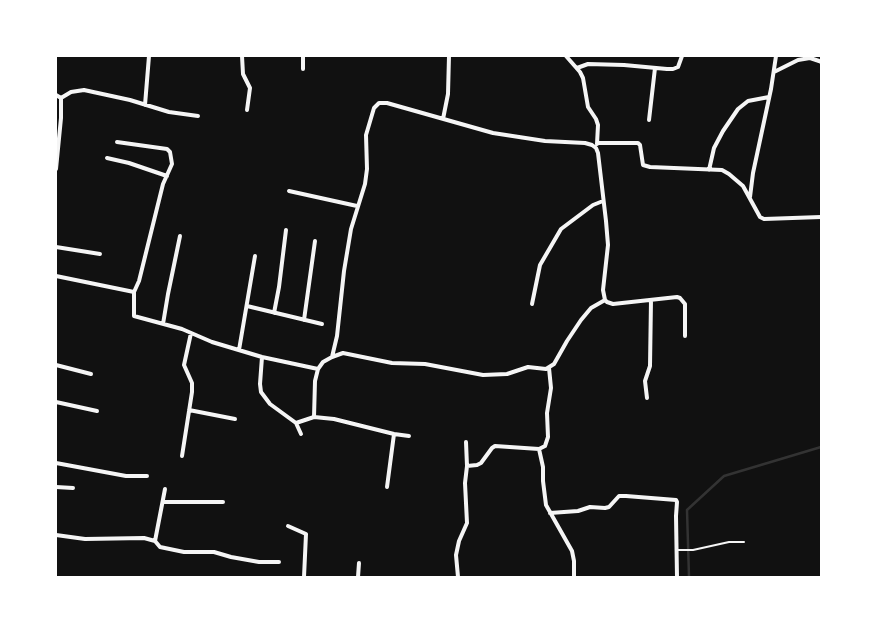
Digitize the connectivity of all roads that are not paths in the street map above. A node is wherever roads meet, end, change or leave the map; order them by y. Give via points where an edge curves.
1 (149, 56) edge
2 (242, 56) edge
3 (302, 56) edge
4 (449, 56) edge
5 (566, 56) edge
6 (682, 56) edge
7 (776, 56) edge
8 (821, 62) edge
9 (577, 68) junction
10 (655, 68) junction
11 (303, 69) dead end
12 (774, 72) junction
13 (56, 95) edge
14 (769, 97) junction
15 (61, 98) junction
16 (145, 105) junction
17 (247, 110) dead end
18 (198, 116) dead end
19 (443, 119) junction
20 (649, 120) dead end
21 (117, 142) dead end
22 (597, 143) junction
23 (596, 148) junction
24 (107, 158) dead end
25 (56, 169) edge
26 (709, 170) junction
27 (167, 176) junction
28 (289, 191) dead end
29 (750, 198) junction
30 (603, 201) junction
31 (357, 206) junction
32 (821, 217) edge
33 (286, 230) dead end
34 (180, 236) dead end
35 (315, 241) dead end
36 (56, 247) edge
37 (100, 254) dead end
38 (256, 256) dead end
39 (56, 276) edge
40 (134, 292) junction
41 (605, 300) junction
42 (651, 300) junction
43 (532, 304) dead end
44 (247, 306) junction
45 (274, 313) junction
46 (304, 320) junction
47 (163, 324) junction
48 (322, 324) dead end
49 (191, 333) junction
50 (686, 336) dead end
51 (239, 350) junction
52 (262, 356) junction
53 (332, 357) junction
54 (56, 365) edge
55 (549, 368) junction
56 (318, 369) junction
57 (91, 374) dead end
58 (647, 398) dead end
59 (56, 402) edge
60 (189, 410) junction
61 (97, 411) dead end
62 (314, 417) junction
63 (235, 419) dead end
64 (296, 423) junction
65 (301, 434) dead end
66 (394, 434) junction
67 (409, 436) dead end
68 (466, 442) dead end
69 (539, 449) junction
70 (182, 456) dead end
71 (56, 463) edge
72 (467, 466) junction
73 (147, 476) dead end
74 (56, 487) edge
75 (387, 487) dead end
76 (73, 488) dead end
77 (165, 489) dead end
78 (163, 502) junction
79 (223, 502) dead end
80 (550, 513) junction
81 (288, 526) dead end
82 (56, 535) edge
83 (155, 540) junction
84 (744, 542) dead end
85 (679, 550) junction
86 (279, 562) dead end
87 (359, 563) dead end
88 (304, 577) edge
89 (358, 577) edge
90 (458, 577) edge
91 (574, 577) edge
92 (677, 577) edge

1 - 16 street
2 - 17 street via 243,74 250,88
3 - 11 street
4 - 19 street via 448,94
5 - 9 street
6 - 10 street via 678,67
7 - 12 street
8 - 12 street via 810,58 798,60
9 - 10 street via 588,64
9 - 22 street via 582,78 588,107 598,125
10 - 20 street
12 - 14 street
13 - 15 street
14 - 26 street via 748,101 738,109 714,148
14 - 29 street
15 - 16 street via 71,92 84,90
15 - 25 street
16 - 18 street
19 - 23 street via 493,132 545,141 585,143
19 - 31 street via 387,103 376,105 366,135 367,169
21 - 27 street via 167,149 172,164
22 - 23 street
22 - 26 street via 638,143 643,165 650,168
23 - 30 street
24 - 27 street
26 - 29 street via 722,170 730,174 743,186
27 - 40 street
28 - 31 street
29 - 32 street via 760,217 764,219
30 - 41 street via 608,245 603,290
30 - 43 street via 593,205 561,229 540,265
31 - 53 street via 344,271 337,336
33 - 45 street
34 - 47 street
35 - 46 street
36 - 37 street
38 - 44 street
39 - 40 street
40 - 47 street via 134,316
41 - 42 street via 613,304
41 - 55 street via 591,308 581,320
42 - 50 street via 677,297 682,300
42 - 58 street via 650,366 645,381
44 - 45 street
44 - 51 street
45 - 46 street
46 - 48 street
47 - 49 street
49 - 51 street
49 - 60 street via 184,365 192,383
51 - 52 street
52 - 56 street
52 - 64 street via 262,392 270,404
53 - 55 street via 343,353 392,363 426,364 483,375 507,374 528,367
53 - 56 street via 323,362
54 - 57 street
55 - 69 street via 551,388 547,413 548,437 546,446
56 - 62 street
59 - 61 street
60 - 63 street
60 - 70 street
62 - 64 street
62 - 66 street via 334,419
64 - 65 street
66 - 67 street
66 - 75 street
68 - 72 street
69 - 72 street via 495,446 481,463
69 - 80 street via 546,505
71 - 73 street via 126,476
72 - 90 street via 467,523 456,556
74 - 76 street
77 - 78 street
78 - 79 street
78 - 83 street
80 - 85 street via 578,511 590,506 605,508 619,496 676,500
80 - 91 street via 572,551
81 - 88 street via 306,534
82 - 83 street via 85,539
83 - 86 street via 160,547 184,552 214,552 259,562
84 - 85 lane
85 - 92 street
87 - 89 street

